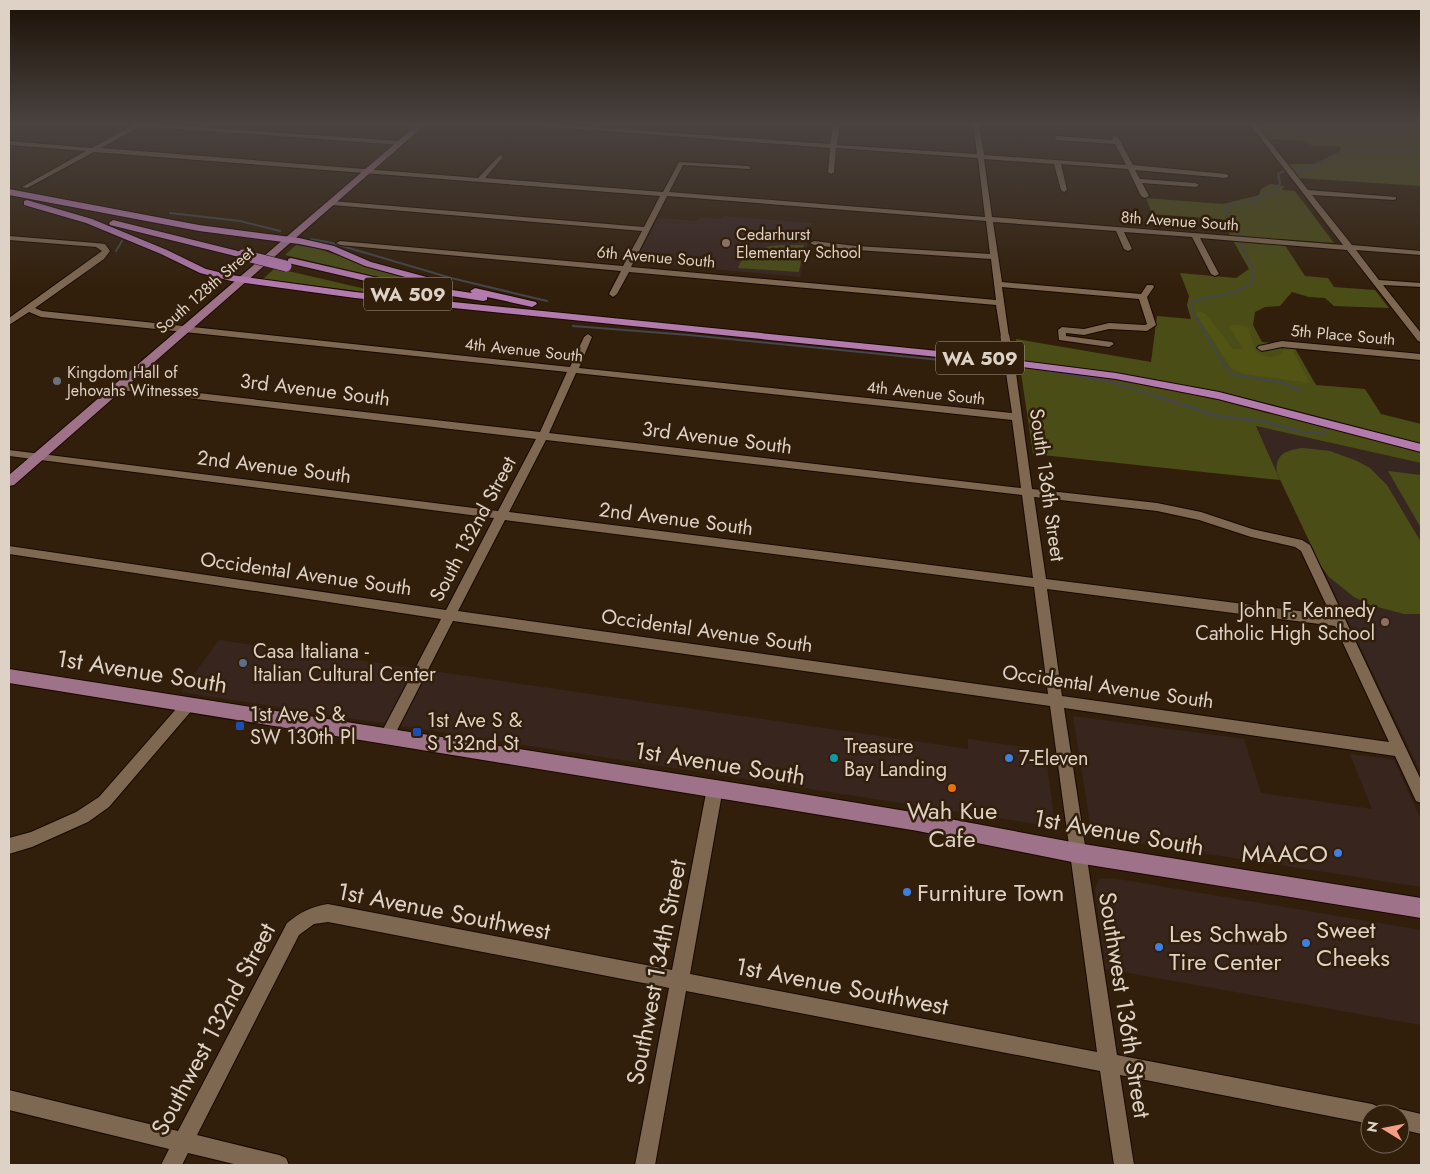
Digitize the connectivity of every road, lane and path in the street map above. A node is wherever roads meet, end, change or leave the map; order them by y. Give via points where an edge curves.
1 (42, 178) edge
2 (362, 178) edge
3 (453, 178) edge
4 (673, 178) edge
5 (983, 178) edge
6 (1061, 178) edge
7 (1135, 178) edge
8 (1295, 178) edge
9 (480, 180) joint
10 (1137, 181) junction
11 (1196, 185) dead end
12 (25, 187) dead end
13 (1064, 190) dead end
14 (1306, 192) junction
15 (14, 193) edge
16 (664, 194) junction
17 (1145, 196) dead end
18 (1394, 198) dead end
19 (9, 199) edge
20 (27, 203) junction
21 (332, 203) junction
22 (989, 219) junction
23 (646, 229) junction
24 (1119, 230) junction
25 (9, 236) edge
26 (1195, 236) junction
27 (290, 239) junction
28 (340, 243) dead end
29 (814, 243) dead end
30 (1349, 247) junction
31 (1128, 249) dead end
32 (247, 253) junction
33 (1421, 253) edge
34 (993, 257) junction
35 (626, 269) junction
36 (1215, 274) dead end
37 (242, 280) junction
38 (1376, 282) junction
39 (997, 284) junction
40 (1421, 285) edge
41 (1150, 287) dead end
42 (613, 294) dead end
43 (1143, 297) junction
44 (1001, 303) junction
45 (30, 307) junction
46 (532, 309) junction
47 (9, 322) edge
48 (185, 330) junction
49 (588, 337) dead end
50 (1421, 339) edge
51 (1109, 344) dead end
52 (1262, 348) dead end
53 (1421, 357) edge
54 (573, 370) junction
55 (119, 386) junction
56 (1017, 417) junction
57 (543, 436) junction
58 (1421, 438) edge
59 (1421, 448) edge
60 (9, 452) edge
61 (39, 456) junction
62 (9, 482) edge
63 (1028, 492) junction
64 (502, 516) junction
65 (9, 550) edge
66 (1040, 584) junction
67 (449, 615) junction
68 (1339, 621) junction
69 (9, 676) edge
70 (1057, 700) junction
71 (188, 705) junction
72 (386, 737) junction
73 (1399, 750) junction
74 (715, 788) junction
75 (1421, 796) edge
76 (9, 846) edge
77 (1077, 852) junction
78 (1421, 908) edge
79 (303, 919) joint
80 (680, 981) junction
81 (1108, 1062) junction
82 (9, 1100) edge
83 (1360, 1112) edge
84 (182, 1143) junction
85 (171, 1165) edge
86 (279, 1165) edge
87 (645, 1165) edge
88 (1124, 1165) edge

1 - 12 street
2 - 21 main road, South 128th Street
3 - 9 street, 8th Avenue South
4 - 16 street
5 - 22 street, South 136th Street
6 - 13 street
7 - 10 street
8 - 14 street
9 - 16 street, 8th Avenue South
10 - 11 street
10 - 17 street
14 - 18 street
14 - 30 street
15 - 27 highway via 198,228
15 - 32 highway, WA 509
16 - 22 street, 8th Avenue South
16 - 23 street
19 - 20 highway, WA 509
20 - 32 highway, WA 509
20 - 37 highway via 89,221 203,271
21 - 23 street
21 - 27 main road, South 128th Street
22 - 24 street, 8th Avenue South
22 - 34 street, South 136th Street
23 - 35 street
24 - 26 street, 8th Avenue South
24 - 31 street
25 - 45 street via 106,248 101,257
26 - 30 street, 8th Avenue South
26 - 36 street
27 - 37 main road, South 128th Street
27 - 46 highway via 331,248 368,264
28 - 35 street, 6th Avenue South
29 - 34 street
30 - 33 street, 8th Avenue South
30 - 38 street
32 - 46 highway, WA 509, bridge via 379,288
34 - 39 street, South 136th Street
35 - 42 street
35 - 44 street, 6th Avenue South
37 - 46 highway via 355,295
37 - 48 main road, South 128th Street
38 - 40 street
38 - 50 street
39 - 43 street via 1071,287
39 - 44 street, South 136th Street
41 - 43 street
43 - 51 street via 1152,325 1146,328 1109,326 1084,332 1062,330 1062,338
44 - 56 street, South 136th Street, bridge
45 - 47 street
45 - 48 street, 4th Avenue South via 41,314
46 - 58 highway, WA 509 via 982,348 1122,368 1222,387
46 - 59 highway, WA 509 via 1116,376 1219,396
48 - 54 street, 4th Avenue South
48 - 55 main road, South 128th Street
49 - 54 street, South 132nd Street
52 - 53 street, 5th Place South via 1282,344
54 - 56 street, 4th Avenue South
54 - 57 street, South 132nd Street
55 - 57 street, 3rd Avenue South
55 - 61 main road, South 128th Street
56 - 63 street, South 136th Street
57 - 63 street, 3rd Avenue South
57 - 64 street, South 132nd Street
60 - 61 street, 2nd Avenue South
61 - 62 main road, South 128th Street
61 - 64 street, 2nd Avenue South
63 - 66 street, South 136th Street
63 - 68 street, 3rd Avenue South via 1182,510 1251,533 1298,543 1306,548
64 - 66 street, 2nd Avenue South
64 - 67 street, South 132nd Street
65 - 67 street, Occidental Avenue South
66 - 68 street, 2nd Avenue South
66 - 70 street, South 136th Street
67 - 70 street, Occidental Avenue South
67 - 72 street, South 132nd Street
68 - 73 street
69 - 71 main road, 1st Avenue South
70 - 73 street, Occidental Avenue South
70 - 77 street, South 136th Street
71 - 72 main road, 1st Avenue South
71 - 76 street via 104,802 82,816
72 - 74 main road, 1st Avenue South
73 - 75 street
74 - 77 main road, 1st Avenue South
74 - 80 street, Southwest 134th Street
77 - 78 main road, 1st Avenue South
77 - 81 street, Southwest 136th Street
79 - 80 street, 1st Avenue Southwest via 328,913
79 - 84 street, Southwest 132nd Street via 292,928 283,944
80 - 81 street, 1st Avenue Southwest
80 - 87 street, Southwest 134th Street
81 - 83 street, 1st Avenue Southwest
81 - 88 street, Southwest 136th Street
82 - 84 street
84 - 85 street, Southwest 132nd Street
84 - 86 street

